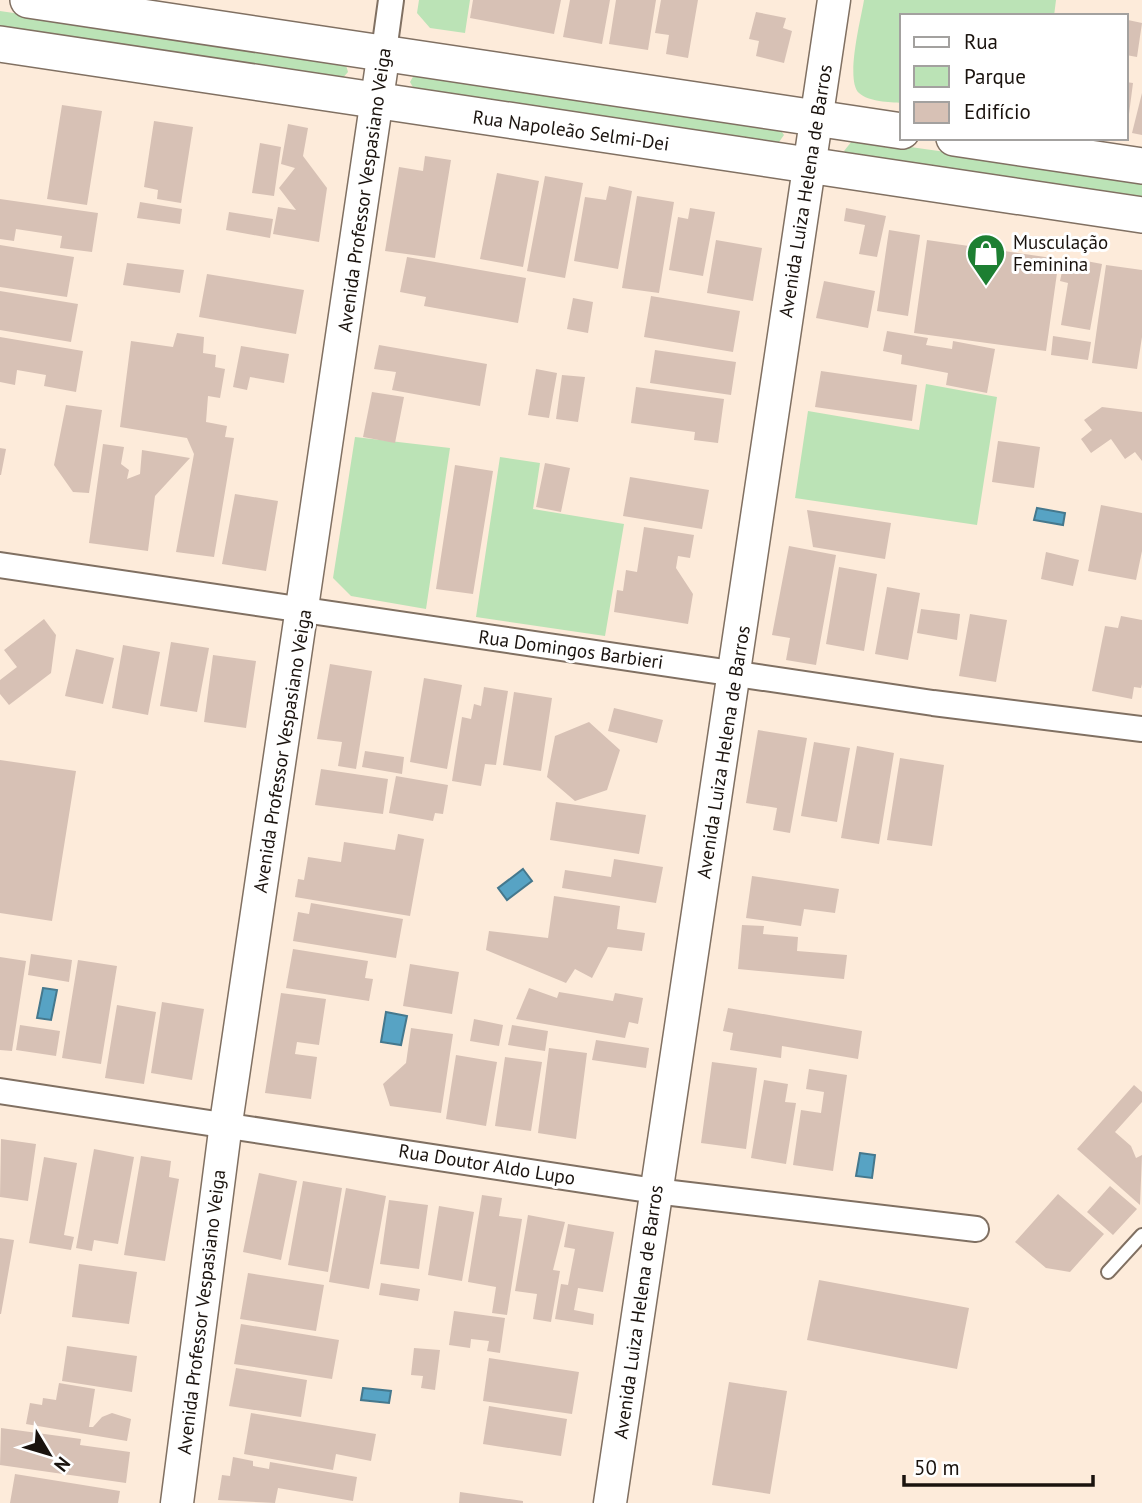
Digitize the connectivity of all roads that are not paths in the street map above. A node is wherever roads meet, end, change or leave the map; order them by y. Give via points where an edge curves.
1 (28, 0) edge
2 (391, 0) edge
3 (834, 0) edge
4 (0, 44) edge
5 (384, 51) junction
6 (378, 102) junction
7 (816, 118) junction
8 (900, 131) edge
9 (967, 140) edge
10 (808, 164) junction
11 (1142, 166) edge
12 (1142, 215) edge
13 (0, 565) edge
14 (303, 611) junction
15 (736, 672) junction
16 (1142, 729) edge
17 (0, 1091) edge
18 (226, 1123) junction
19 (655, 1191) junction
20 (975, 1230) dead end
21 (1142, 1235) edge
22 (1108, 1272) dead end
23 (177, 1503) edge
24 (610, 1503) edge

1 - 5 main road
2 - 5 street, Avenida Professor Vespasiano Veiga
3 - 7 street, Avenida Luiza Helena de Barros
4 - 6 main road, Rua Napoleão Selmi-Dei
5 - 6 street, Avenida Professor Vespasiano Veiga
5 - 7 main road
6 - 10 main road, Rua Napoleão Selmi-Dei
6 - 14 street, Avenida Professor Vespasiano Veiga
7 - 8 main road
7 - 10 street, Avenida Luiza Helena de Barros
9 - 11 main road
10 - 12 main road, Rua Napoleão Selmi-Dei
10 - 15 street, Avenida Luiza Helena de Barros
13 - 14 street, Rua Domingos Barbieri
14 - 15 street, Rua Domingos Barbieri
14 - 18 street, Avenida Professor Vespasiano Veiga
15 - 16 street, Rua Domingos Barbieri
15 - 19 street, Avenida Luiza Helena de Barros
17 - 18 street, Rua Doutor Aldo Lupo
18 - 19 street, Rua Doutor Aldo Lupo
18 - 23 street, Avenida Professor Vespasiano Veiga
19 - 20 street, Rua Doutor Aldo Lupo
19 - 24 street, Avenida Luiza Helena de Barros
21 - 22 lane

